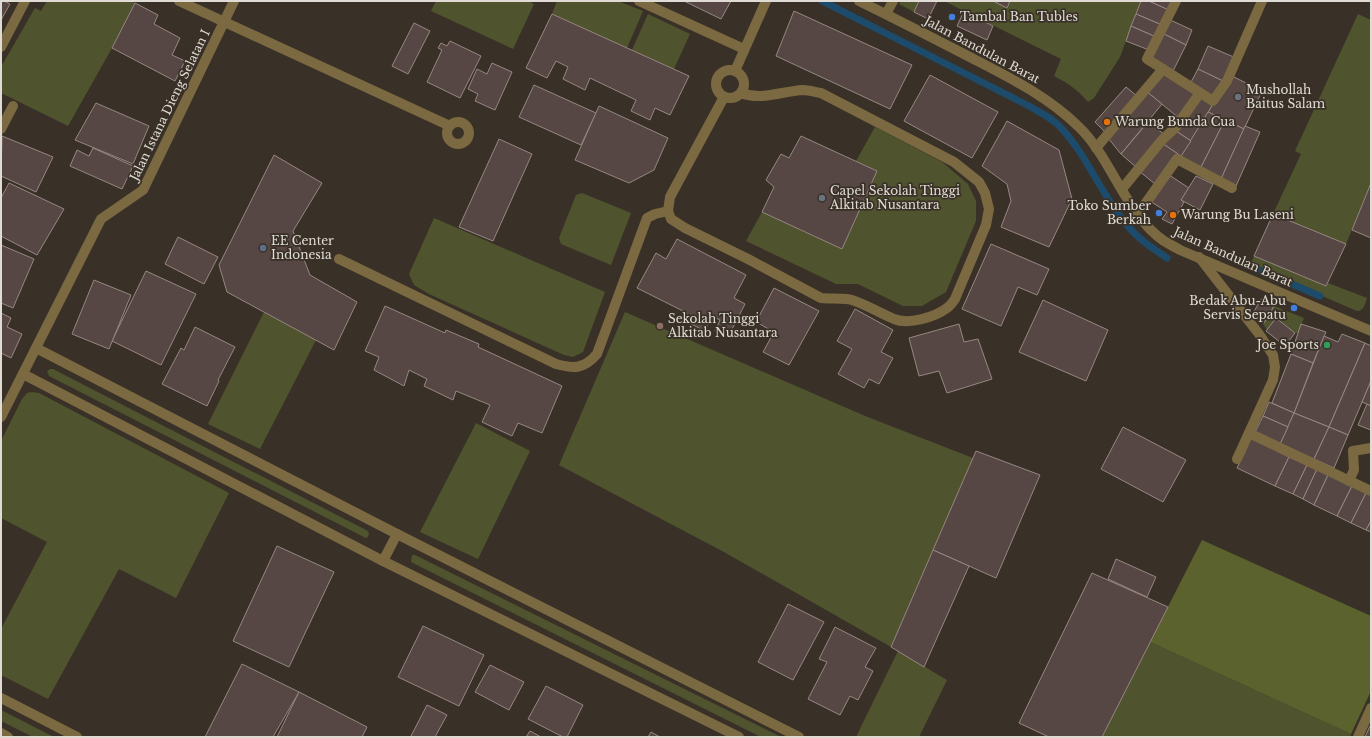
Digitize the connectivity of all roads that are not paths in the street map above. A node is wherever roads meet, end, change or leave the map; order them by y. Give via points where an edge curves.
1 (25, 1) edge
2 (179, 1) edge
3 (234, 1) edge
4 (639, 1) edge
5 (766, 1) edge
6 (859, 1) edge
7 (893, 1) edge
8 (1176, 1) edge
9 (1262, 1) edge
10 (886, 14) junction
11 (224, 22) junction
12 (1, 47) edge
13 (744, 49) junction
14 (1163, 69) junction
15 (735, 71) junction
16 (741, 93) junction
17 (1200, 93) junction
18 (724, 97) junction
19 (13, 106) dead end
20 (450, 126) dead end
21 (1, 129) edge
22 (1096, 148) junction
23 (1232, 188) dead end
24 (1122, 189) junction
25 (668, 210) junction
26 (1138, 214) junction
27 (1199, 257) junction
28 (339, 259) dead end
29 (1371, 331) edge
30 (36, 348) junction
31 (23, 374) junction
32 (1, 417) edge
33 (1249, 433) junction
34 (1371, 448) edge
35 (1237, 459) dead end
36 (1349, 481) junction
37 (1371, 491) edge
38 (397, 534) junction
39 (383, 560) junction
40 (1, 698) edge
41 (1371, 708) edge
42 (1, 733) edge
43 (8, 737) edge
44 (77, 737) edge
45 (739, 737) edge
46 (799, 737) edge
47 (1358, 737) edge

1 - 12 street
2 - 11 street
3 - 11 street, Jalan Istana Dieng Selatan I
4 - 13 street
5 - 13 street
6 - 10 street, Jalan Bandulan Barat
7 - 10 street
8 - 14 street via 1147,59
9 - 17 street via 1227,81 1213,101
10 - 22 street, Jalan Bandulan Barat via 1042,96 1080,128
11 - 20 street
11 - 30 street, Jalan Istana Dieng Selatan I via 143,190 101,219
13 - 15 street
14 - 17 street
14 - 22 street
15 - 16 street via 744,80
15 - 18 street via 722,72 717,79 718,92
16 - 18 street via 735,98
16 - 25 street via 758,97 804,90 821,93 954,162 979,182 989,209 986,225 956,299 948,308 936,315 912,321 896,320 850,299 821,298 684,228 671,219
17 - 24 street via 1176,128 1162,140
18 - 25 street via 670,197
19 - 21 street
22 - 24 street, Jalan Bandulan Barat
23 - 26 street via 1177,159
24 - 26 street, Jalan Bandulan Barat
25 - 28 street via 647,218 597,354 587,364 577,368 556,364
26 - 27 street, Jalan Bandulan Barat via 1164,241
27 - 29 street, Jalan Bandulan Barat
27 - 33 street via 1273,355 1273,380
30 - 31 street, Jalan Istana Dieng Selatan I
30 - 38 street
31 - 32 street, Jalan Istana Dieng Selatan I
31 - 39 street
33 - 35 street
33 - 36 street
34 - 36 street via 1353,451 1354,470
36 - 37 street
38 - 39 street
38 - 46 street
39 - 45 street
40 - 44 street
41 - 47 street
42 - 43 street

